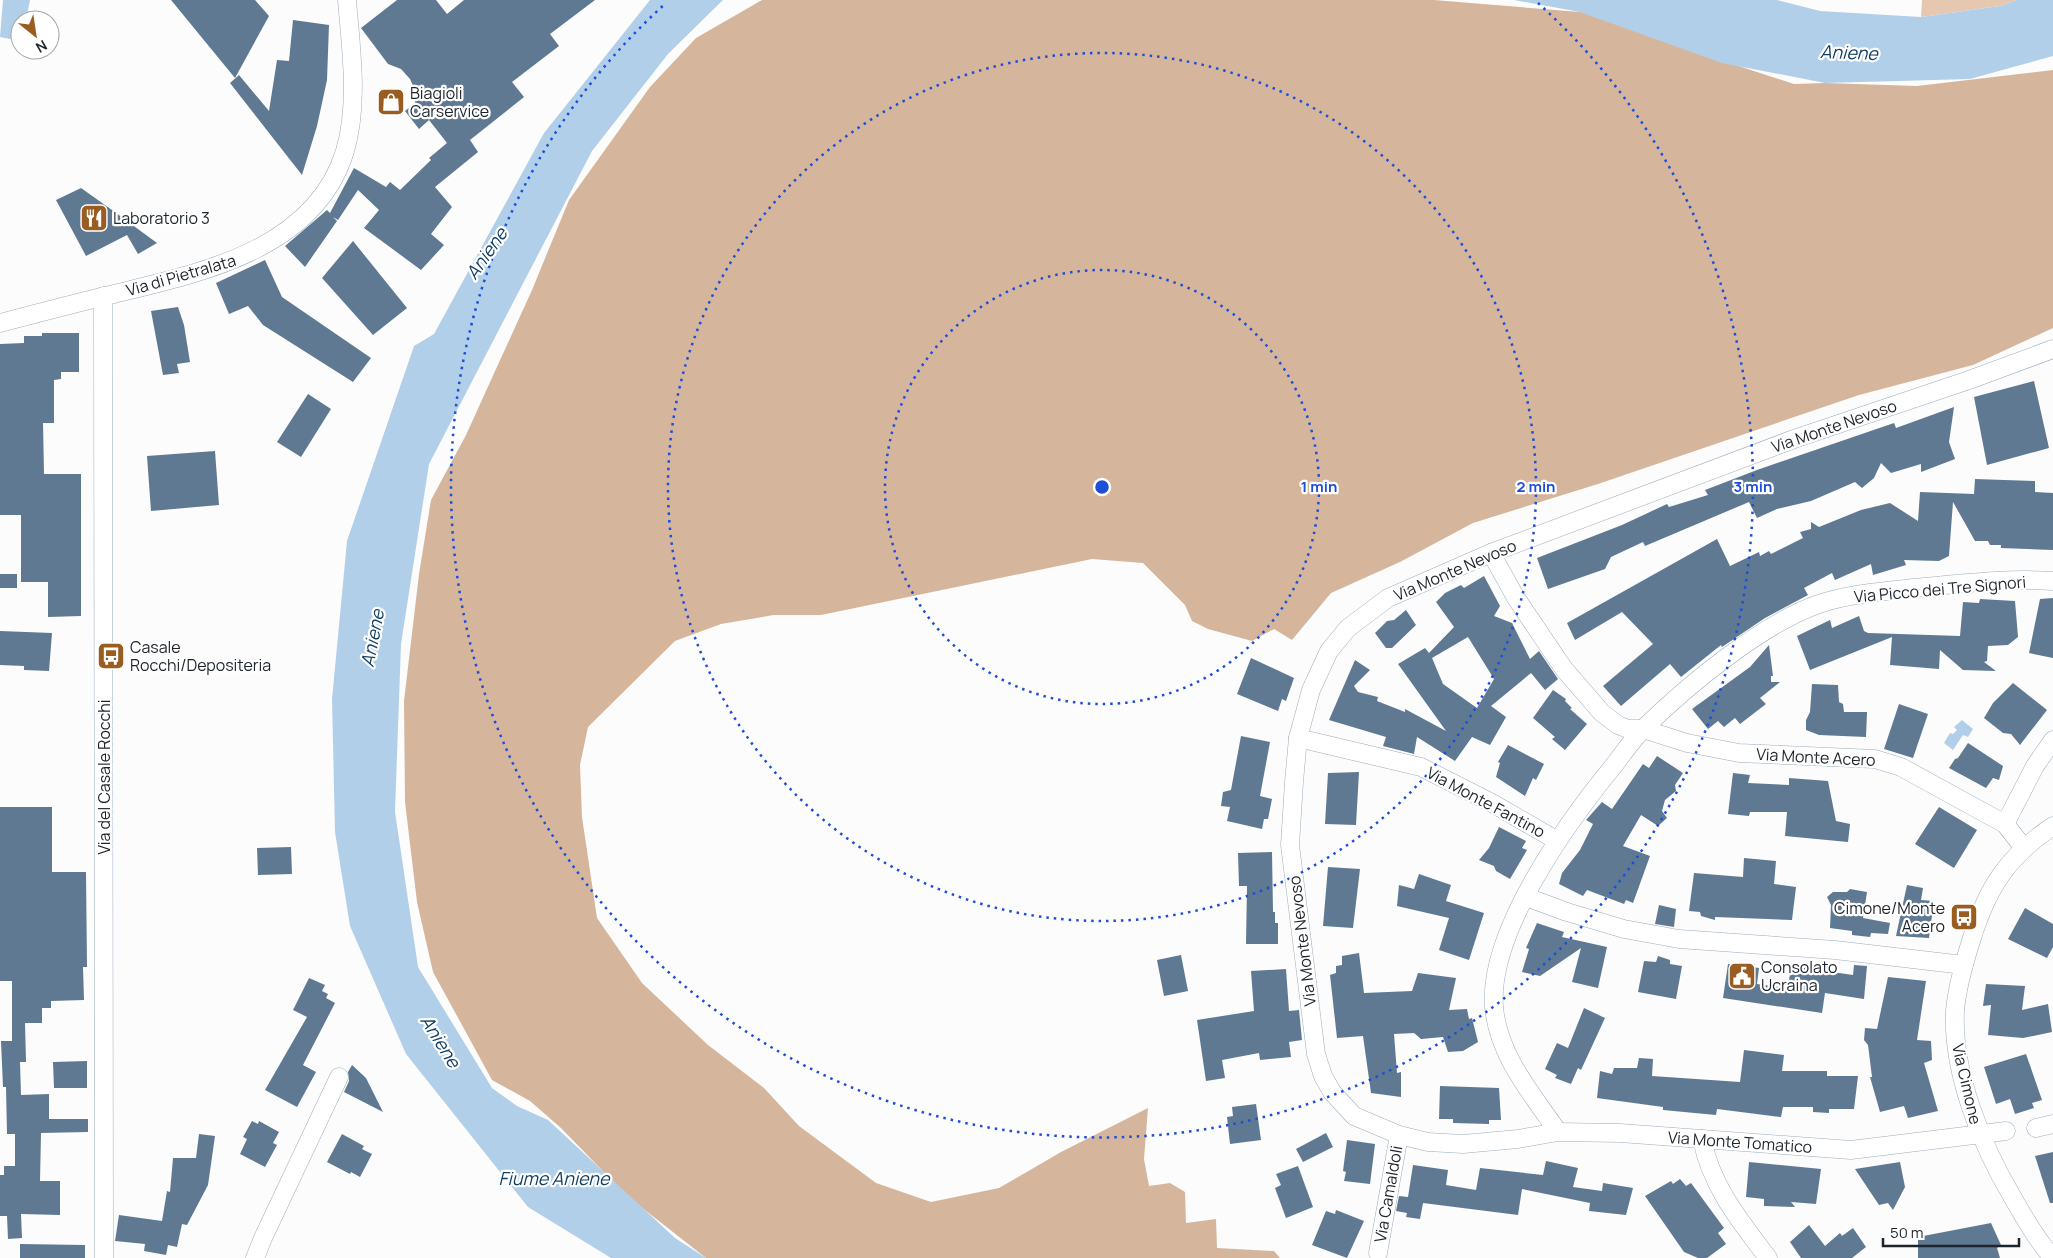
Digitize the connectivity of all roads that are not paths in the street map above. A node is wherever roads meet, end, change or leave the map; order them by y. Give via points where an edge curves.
1 (347, 0) edge
2 (103, 296) junction
3 (0, 323) edge
4 (2053, 348) edge
5 (1491, 553) junction
6 (2053, 581) edge
7 (1643, 729) junction
8 (1298, 738) junction
9 (2053, 740) edge
10 (2005, 824) junction
11 (2053, 826) edge
12 (1556, 840) junction
13 (2024, 848) junction
14 (1526, 896) junction
15 (1964, 965) junction
16 (339, 1077) dead end
17 (2006, 1131) dead end
18 (1558, 1132) junction
19 (1979, 1133) junction
20 (1398, 1135) junction
21 (1702, 1139) junction
22 (1378, 1253) dead end
23 (104, 1258) edge
24 (256, 1258) edge
25 (1768, 1258) edge
26 (2053, 1258) edge

1 - 2 street, Via di Pietralata via 352,75 350,124 340,164 321,195 287,229 245,256 207,270
2 - 3 street, Via di Pietralata
2 - 23 street, Via del Casale Rocchi
4 - 5 street, Via Monte Nevoso via 1794,439
5 - 7 street, Via Monte Acero via 1547,645 1584,692 1618,726
5 - 8 street, Via Monte Nevoso via 1388,598 1348,628 1320,665
6 - 7 street, Via Picco dei Tre Signori via 1996,580 1907,589 1816,605 1764,632 1715,667
7 - 10 street, Via Monte Acero via 1739,753 1881,760 1901,766
7 - 12 street, Via Picco dei Tre Signori
8 - 12 street, Via Monte Fantino via 1420,767
8 - 20 street, Via Monte Nevoso via 1290,846 1316,1054 1327,1084 1344,1106 1360,1119
9 - 10 street via 2035,766
10 - 13 street, Via Monte Acero
11 - 13 street, Via Cimone
12 - 14 street, Via Picco dei Tre Signori
13 - 15 street, Via Cimone via 1993,885 1977,920
14 - 15 street via 1624,929 1679,939 1801,947
14 - 18 street, Via Picco dei Tre Signori via 1501,959 1494,1008 1510,1060
15 - 19 street, Via Cimone via 1957,998 1956,1033 1961,1066
16 - 24 street
17 - 19 street, Via Monte Tomatico
18 - 20 street, Via Monte Nevoso via 1463,1144 1428,1142
18 - 21 street, Via Monte Tomatico
19 - 21 street, Via Monte Tomatico via 1851,1150
19 - 26 street, Via Cimone via 2005,1184
20 - 22 street, Via Camaldoli
21 - 25 street via 1708,1167 1722,1194

